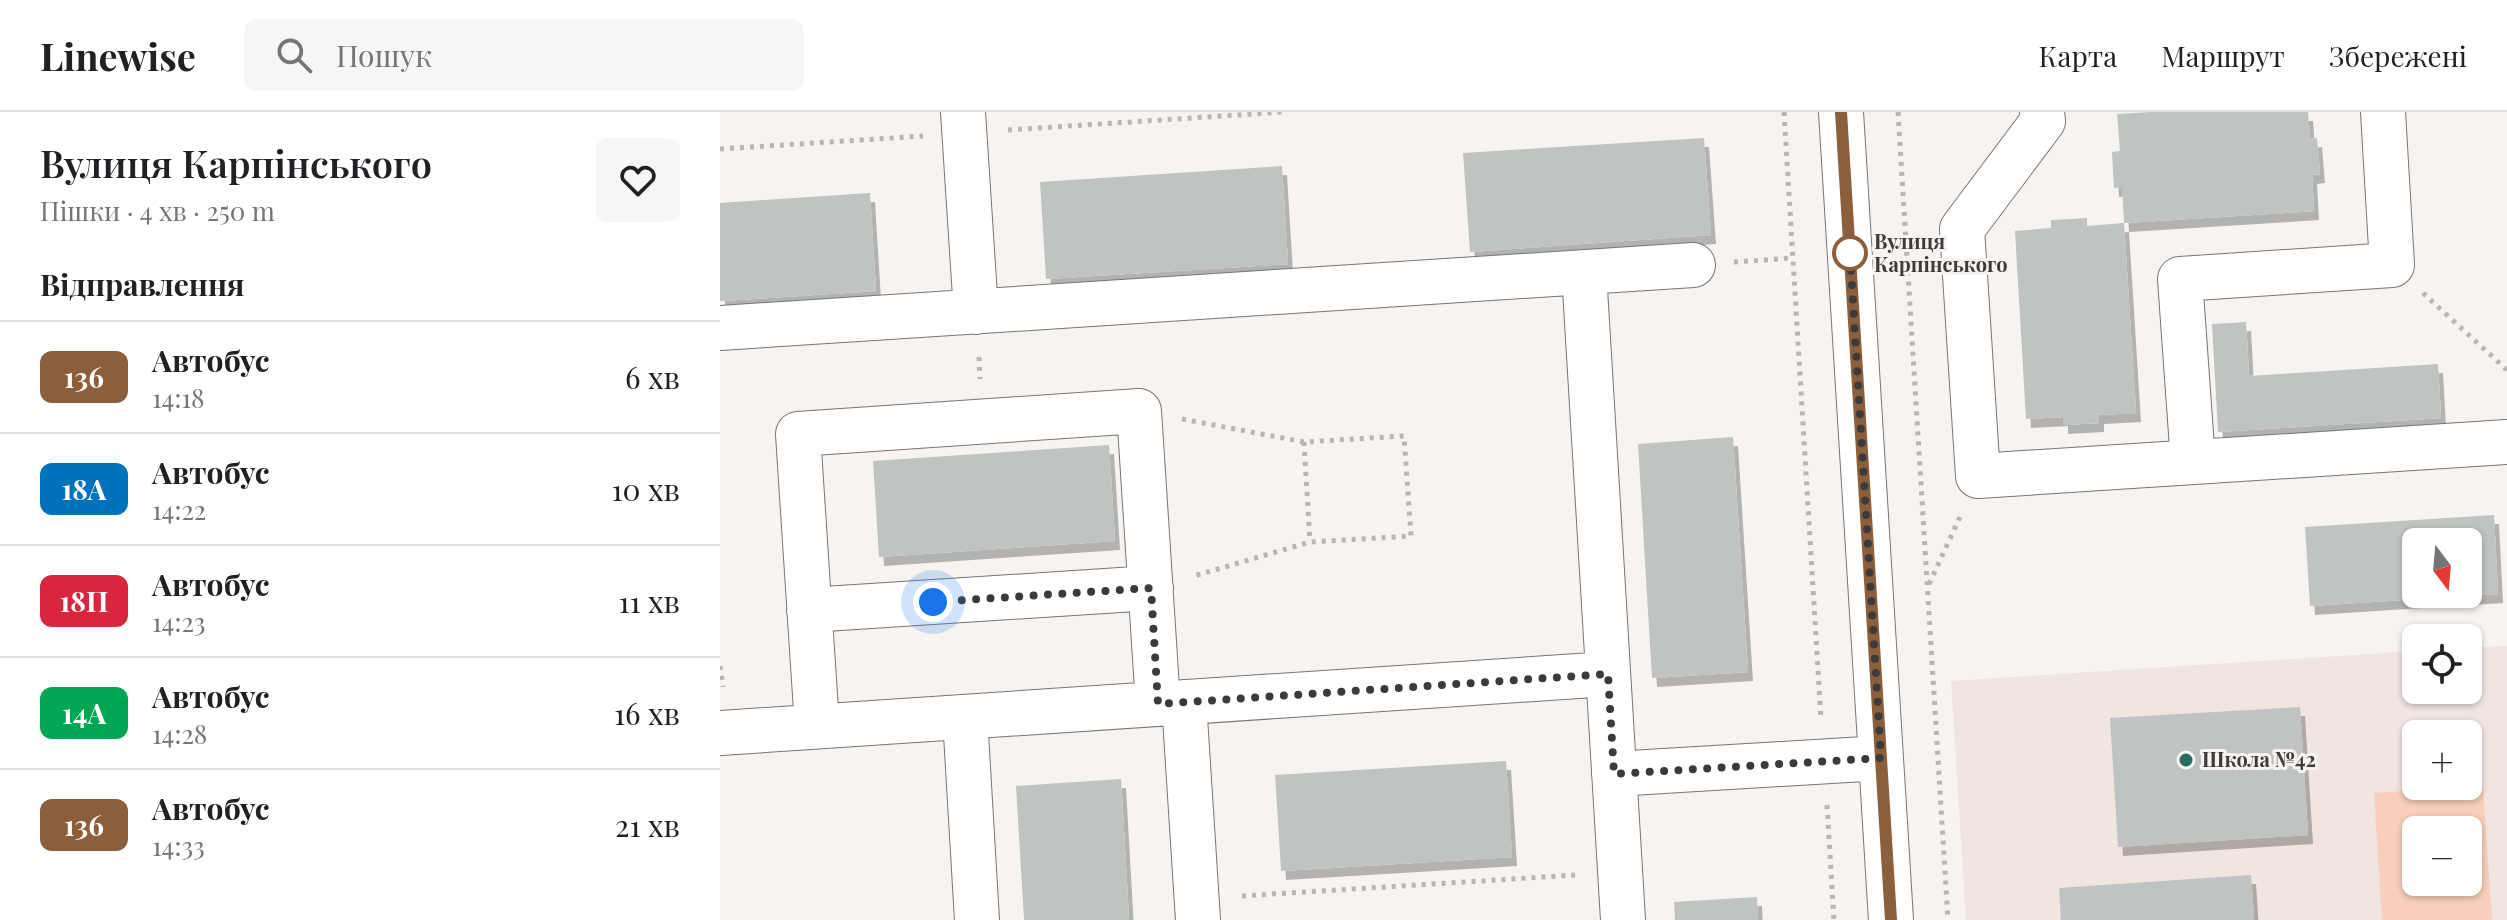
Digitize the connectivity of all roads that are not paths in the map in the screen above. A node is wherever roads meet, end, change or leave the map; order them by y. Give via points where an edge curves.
1 (963, 112) edge
2 (1841, 112) edge
3 (2042, 112) edge
4 (2383, 112) edge
5 (1693, 265) road end
6 (1584, 272) junction
7 (720, 328) edge
8 (977, 330) junction
9 (2507, 442) edge
10 (2193, 462) junction
11 (1151, 588) junction
12 (809, 610) junction
13 (1608, 674) junction
14 (1171, 703) junction
15 (965, 717) junction
16 (817, 726) junction
17 (720, 733) edge
18 (1881, 758) junction
19 (1614, 774) junction
20 (1197, 909) edge
21 (977, 920) edge
22 (1623, 920) edge
23 (1891, 920) edge

1 - 8 street
2 - 18 street
3 - 10 street via 2043,121 1962,229 1978,476
4 - 10 street via 2392,265 2180,279
5 - 6 street
6 - 8 street
6 - 13 street
7 - 8 street
9 - 10 street
11 - 12 street
11 - 12 street via 1139,411 798,434
11 - 14 street
12 - 16 street
13 - 14 street
13 - 19 street
14 - 15 street
14 - 20 street
15 - 16 street
15 - 21 street
16 - 17 street
18 - 19 street
18 - 23 street
19 - 22 street

